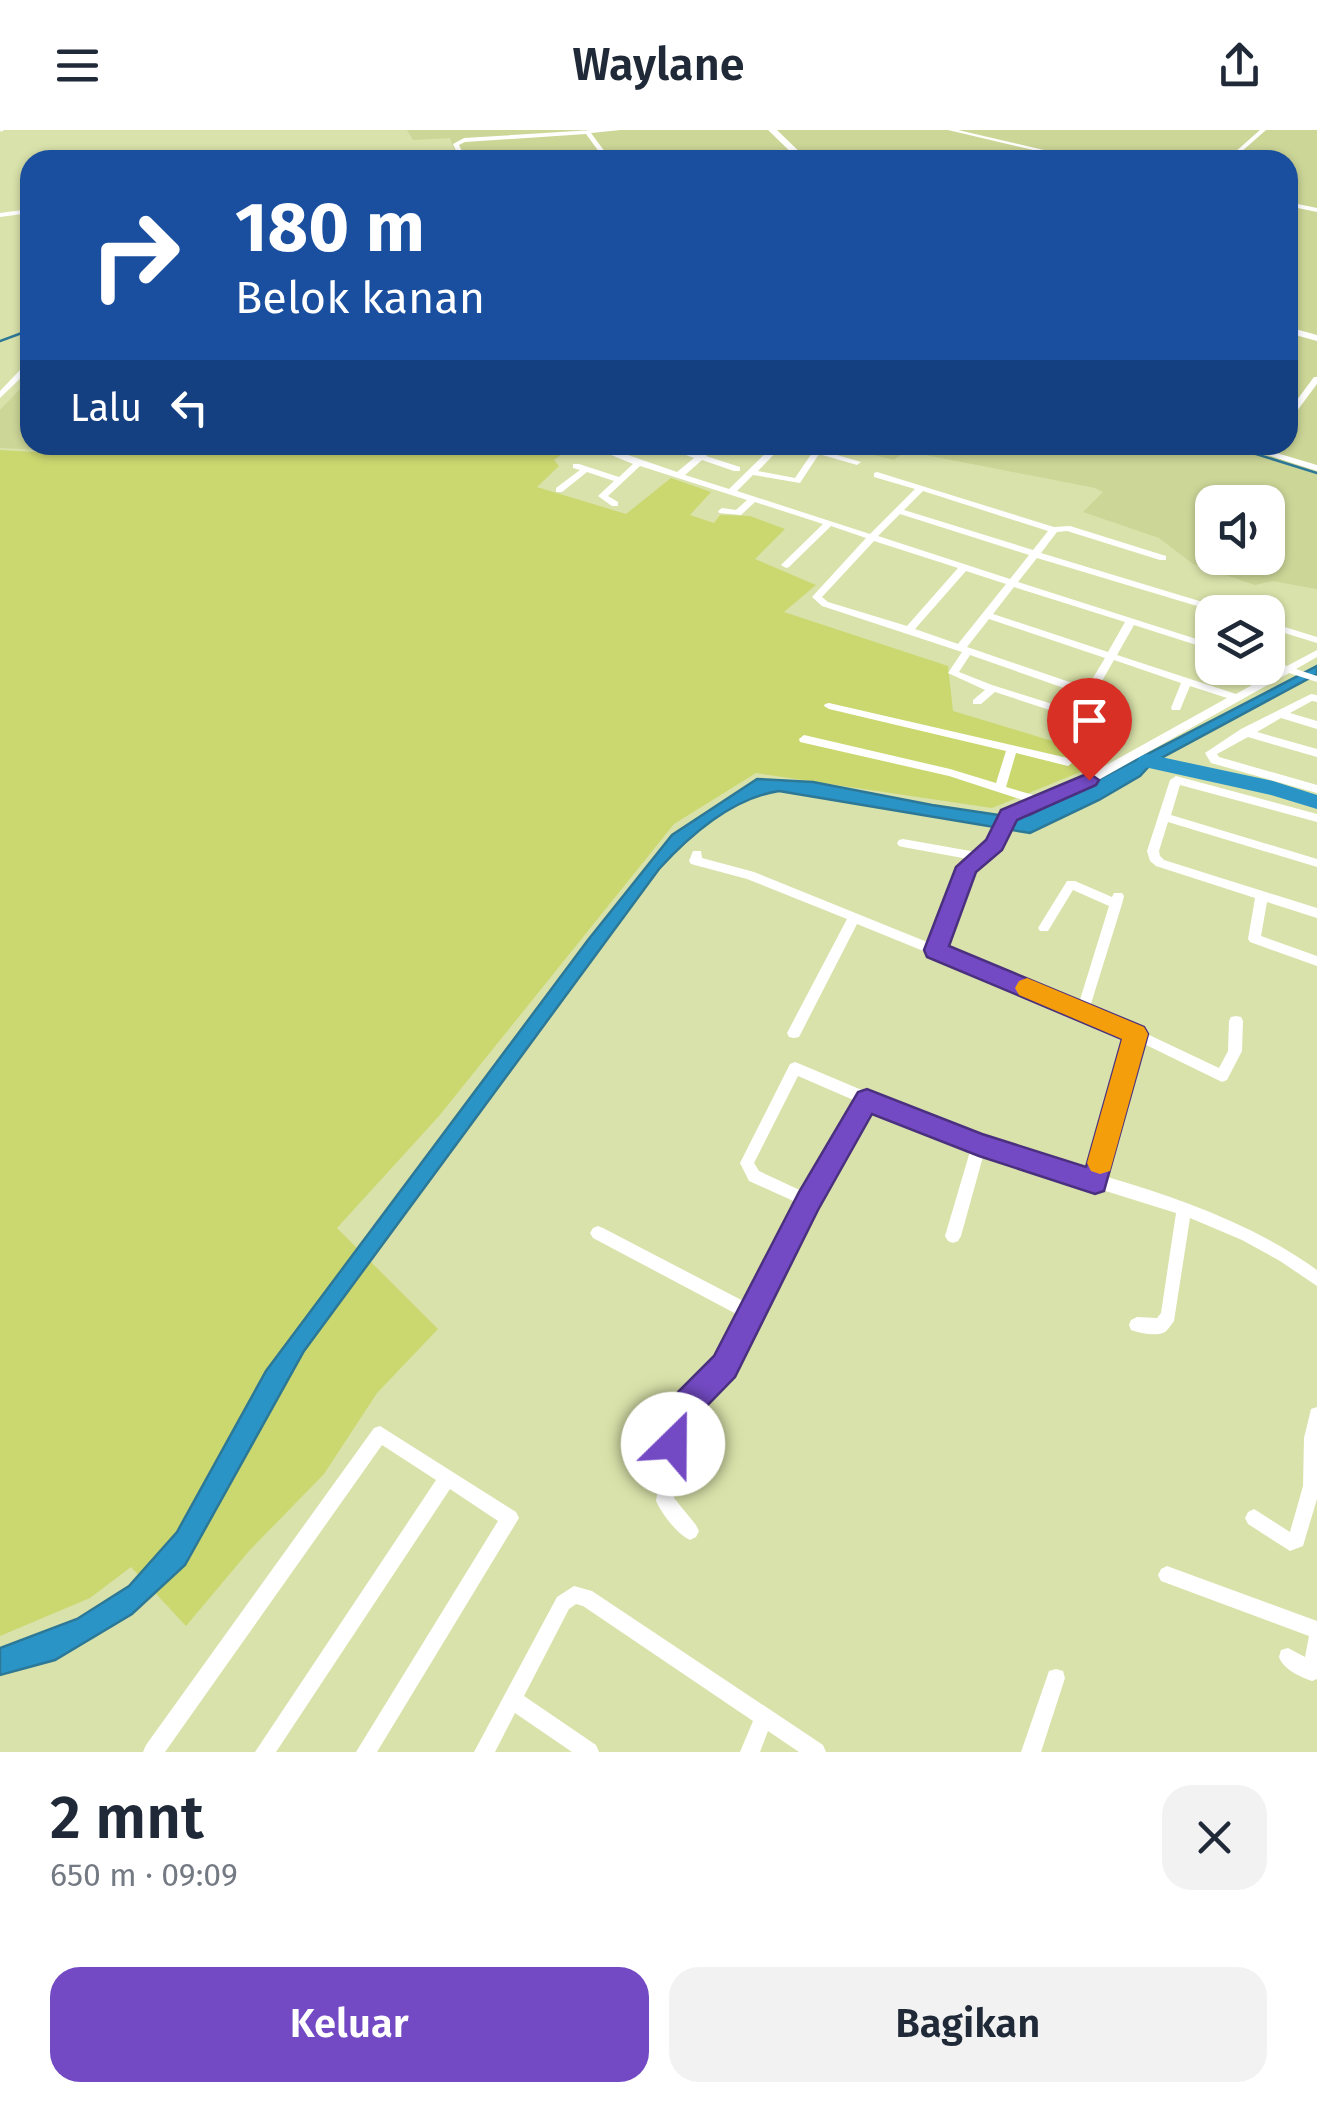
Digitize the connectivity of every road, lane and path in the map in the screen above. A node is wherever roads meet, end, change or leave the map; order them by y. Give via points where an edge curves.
1 (618, 130) edge
2 (772, 130) edge
3 (786, 130) edge
4 (952, 130) edge
5 (1263, 130) edge
6 (588, 133) junction
7 (459, 150) edge
8 (601, 150) edge
9 (793, 150) edge
10 (807, 150) edge
11 (1040, 150) edge
12 (1240, 150) edge
13 (20, 375) edge
14 (1317, 378) edge
15 (0, 396) edge
16 (1298, 404) edge
17 (617, 455) edge
18 (698, 455) edge
19 (769, 455) edge
20 (814, 455) edge
21 (832, 455) edge
22 (1283, 455) edge
23 (701, 456) junction
24 (857, 462) dead end
25 (639, 463) junction
26 (738, 468) dead end
27 (1317, 468) edge
28 (751, 472) junction
29 (877, 475) dead end
30 (678, 476) junction
31 (620, 480) junction
32 (921, 488) junction
33 (559, 490) dead end
34 (730, 493) junction
35 (752, 500) junction
36 (615, 504) dead end
37 (722, 511) dead end
38 (899, 511) junction
39 (830, 523) junction
40 (1054, 530) junction
41 (872, 537) junction
42 (1036, 554) junction
43 (1163, 558) dead end
44 (786, 565) dead end
45 (964, 567) junction
46 (1012, 583) junction
47 (1195, 603) edge
48 (986, 614) junction
49 (1131, 621) junction
50 (909, 630) junction
51 (1285, 630) edge
52 (1317, 640) edge
53 (1195, 641) edge
54 (964, 649) junction
55 (1317, 654) edge
56 (1109, 656) junction
57 (1285, 668) edge
58 (1291, 670) junction
59 (1316, 678) edge
60 (1187, 681) junction
61 (990, 688) junction
62 (1090, 693) junction
63 (1236, 698) junction
64 (1317, 698) edge
65 (977, 702) dead end
66 (829, 706) dead end
67 (1176, 708) dead end
68 (1280, 714) junction
69 (1317, 724) edge
70 (1244, 732) junction
71 (804, 738) dead end
72 (1012, 748) junction
73 (1317, 753) edge
74 (1068, 762) dead end
75 (1000, 789) junction
76 (1317, 789) edge
77 (1043, 802) junction
78 (1164, 817) junction
79 (1317, 818) edge
80 (903, 843) dead end
81 (696, 854) dead end
82 (978, 858) junction
83 (1317, 863) edge
84 (1262, 895) junction
85 (1317, 913) edge
86 (855, 916) junction
87 (1044, 928) dead end
88 (936, 950) junction
89 (1317, 961) edge
90 (1083, 1010) junction
91 (1236, 1021) dead end
92 (794, 1033) dead end
93 (1136, 1034) junction
94 (867, 1100) junction
95 (979, 1144) junction
96 (1095, 1182) junction
97 (809, 1201) junction
98 (1184, 1211) junction
99 (598, 1233) dead end
100 (953, 1236) dead end
101 (1317, 1280) edge
102 (752, 1314) junction
103 (1137, 1324) dead end
104 (1317, 1416) edge
105 (448, 1478) junction
106 (1254, 1518) dead end
107 (690, 1531) dead end
108 (1167, 1575) dead end
109 (1317, 1630) edge
110 (1317, 1639) edge
111 (1288, 1658) dead end
112 (1056, 1678) dead end
113 (512, 1700) junction
114 (764, 1718) junction
115 (153, 1752) edge
116 (265, 1752) edge
117 (366, 1752) edge
118 (484, 1752) edge
119 (589, 1752) edge
120 (750, 1752) edge
121 (816, 1752) edge
122 (1031, 1752) edge

1 - 6 street
2 - 9 main road
3 - 10 main road
4 - 11 street
5 - 12 street
6 - 7 street via 460,140
6 - 8 street
13 - 15 street
14 - 16 street
17 - 25 street
18 - 23 street
19 - 28 street
20 - 28 street via 797,481
21 - 24 street
22 - 27 street
23 - 26 street
23 - 30 street
25 - 30 street
25 - 31 street
28 - 34 street
29 - 32 street
30 - 34 street
31 - 33 street via 581,468
31 - 36 street via 601,498
32 - 38 street
32 - 40 street
34 - 35 street
35 - 37 street via 738,514
35 - 39 street
38 - 41 street
38 - 42 street
39 - 41 street
39 - 44 street
40 - 42 street
40 - 43 street via 1067,528
41 - 45 street
41 - 50 street via 817,599
42 - 46 street
42 - 47 street
45 - 46 street
45 - 50 street
46 - 48 street
46 - 49 street
48 - 54 street
48 - 56 street
49 - 53 street
49 - 56 street
50 - 54 street
51 - 52 street
54 - 61 street via 953,673
54 - 62 street
55 - 58 street
56 - 60 street
56 - 62 street
57 - 58 street
58 - 59 street
58 - 63 street
60 - 63 street
60 - 67 street
61 - 62 street via 1075,715 1084,712
61 - 65 street
63 - 77 street
64 - 68 street
66 - 72 street
68 - 69 street
68 - 70 street
70 - 73 street
70 - 76 street via 1210,753 1215,760
71 - 75 street
72 - 74 street
72 - 75 street
75 - 77 street
77 - 82 street via 1008,815 995,844
78 - 79 street via 1176,780
78 - 83 street
78 - 84 street via 1156,860
80 - 82 street
81 - 86 street via 695,861
82 - 88 street via 963,875
84 - 85 street
84 - 89 street via 1254,939
86 - 88 street
86 - 92 street
87 - 90 street via 1068,885 1117,900
88 - 90 street
90 - 93 street
91 - 93 street via 1235,1052 1222,1076
93 - 96 street
94 - 95 street
94 - 97 street
94 - 97 street via 795,1068 747,1160 754,1176
95 - 96 street
95 - 100 street
96 - 98 street
97 - 102 street
98 - 101 street via 1264,1243
98 - 103 street via 1168,1316 1162,1326
99 - 102 street
102 - 107 street via 722,1371 688,1403 673,1444 665,1501
104 - 106 street via 1312,1486 1297,1540
105 - 115 street via 380,1434
105 - 116 street
105 - 117 street via 510,1518
108 - 109 street
110 - 111 street via 1312,1672
112 - 122 street
113 - 114 street via 563,1603 574,1595
113 - 118 street
113 - 119 street
114 - 120 street
114 - 121 street

